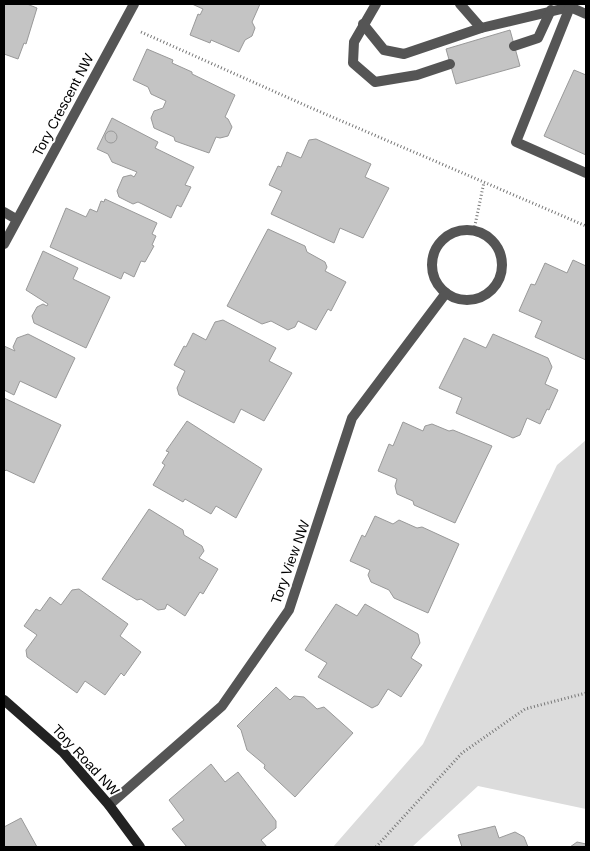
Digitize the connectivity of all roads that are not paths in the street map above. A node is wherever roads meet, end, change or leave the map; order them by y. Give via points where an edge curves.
1 (134, 4) edge
2 (376, 4) edge
3 (460, 4) edge
4 (571, 5) edge
5 (551, 10) junction
6 (586, 14) edge
7 (363, 24) junction
8 (481, 28) junction
9 (514, 46) dead end
10 (450, 64) dead end
11 (586, 173) edge
12 (4, 212) edge
13 (16, 219) junction
14 (4, 244) edge
15 (446, 293) junction
16 (4, 700) edge
17 (109, 805) junction
18 (140, 847) edge

1 - 13 street, Tory Crescent NW
2 - 7 street
3 - 8 street
4 - 5 street
4 - 6 street
4 - 11 street via 516,142
5 - 8 street
5 - 9 street via 538,38
7 - 8 street via 384,50 404,54
7 - 10 street via 354,42 353,63 375,82 417,75
12 - 13 street
13 - 14 street, Tory Crescent NW
15 - 15 street via 469,300 480,297 498,281 502,263 499,251 485,235 474,230 451,233 441,240 432,262 433,274
15 - 17 street, Tory View NW via 352,418 289,610 222,706
16 - 17 street, Tory Road NW via 63,752
17 - 18 street, Tory Road NW

